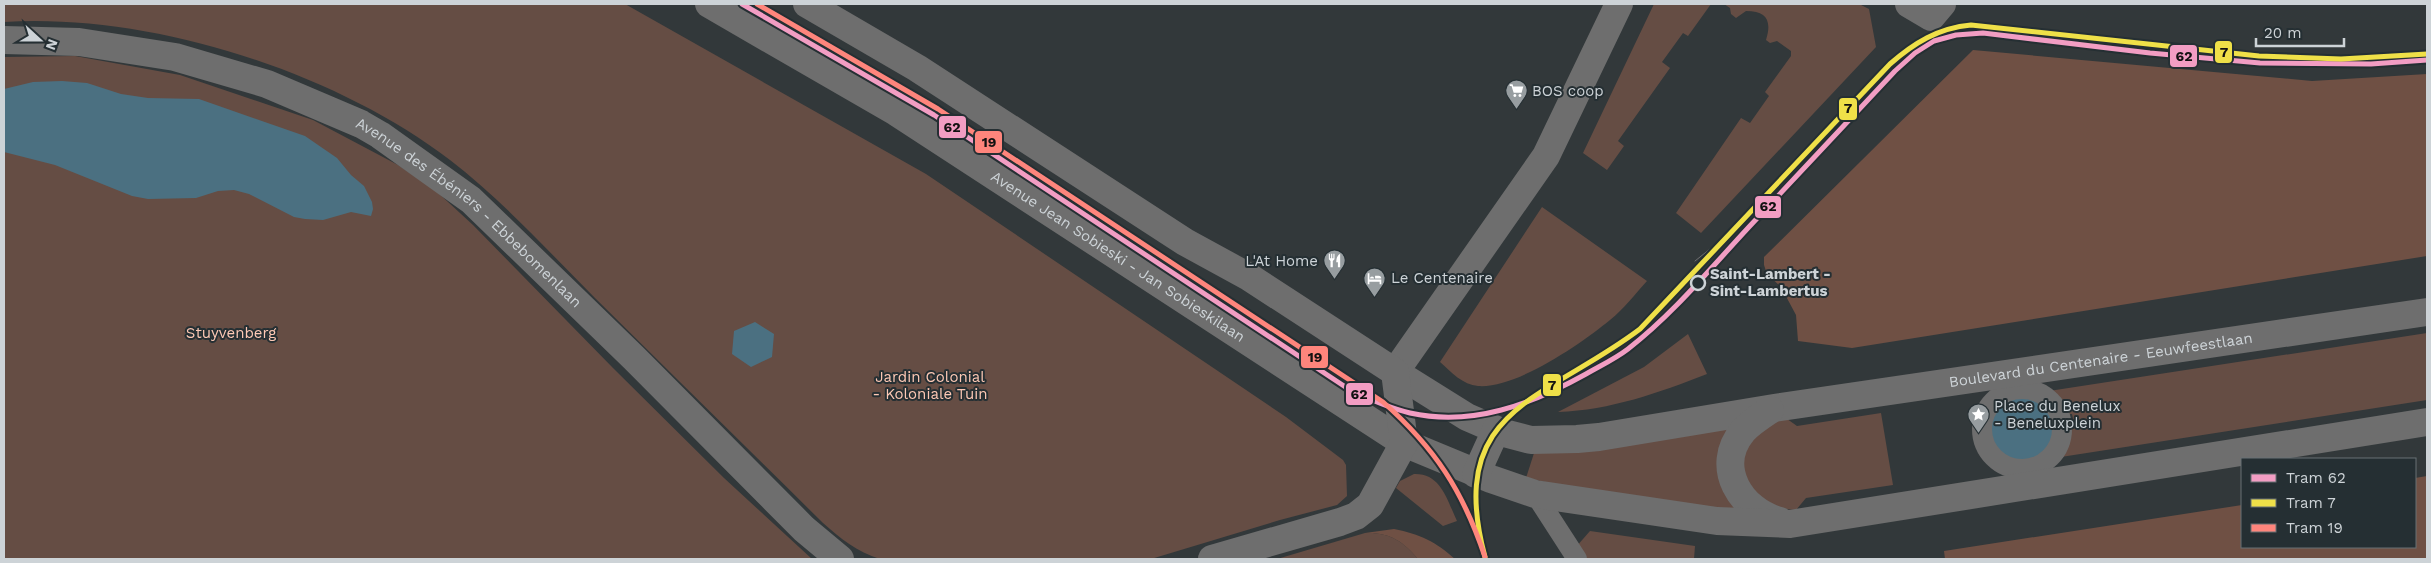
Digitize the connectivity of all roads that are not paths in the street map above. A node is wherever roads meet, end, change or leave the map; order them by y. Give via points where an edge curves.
1 (709, 4) edge
2 (807, 4) edge
3 (1620, 4) edge
4 (4, 40) edge
5 (2427, 312) edge
6 (1395, 372) junction
7 (1774, 408) junction
8 (2427, 422) edge
9 (1496, 430) junction
10 (1404, 443) junction
11 (2028, 473) joint
12 (1476, 474) junction
13 (1535, 494) junction
14 (1790, 524) junction
15 (840, 559) edge
16 (1212, 559) edge
17 (1577, 559) edge

1 - 10 street, Avenue Jean Sobieski - Jan Sobieskilaan via 896,112
2 - 6 street via 925,73 1185,242 1249,276
3 - 6 street via 1546,156
4 - 15 street, Avenue des Ébéniers - Ebbebomenlaan via 97,44 175,57 267,84 353,120 380,135 471,200 797,522
5 - 7 street, Boulevard du Centenaire - Eeuwfeestlaan
6 - 9 street via 1467,418
6 - 10 street
7 - 9 street, Boulevard du Centenaire - Eeuwfeestlaan via 1585,439 1531,440
7 - 14 street, Boulevard du Centenaire - Eeuwfeestlaan via 1742,432 1734,449 1731,468 1743,500 1756,511
8 - 14 street, Boulevard du Centenaire - Eeuwfeestlaan
9 - 12 street
10 - 12 street, Avenue Jean Sobieski - Jan Sobieskilaan
10 - 16 street via 1378,493 1370,505 1356,516
11 - 11 street via 2051,457 2062,435 2062,422 2051,400 2041,393 2014,385 1986,410 1982,435 1994,458 2004,466
12 - 13 street, Avenue Jean Sobieski - Jan Sobieskilaan
13 - 14 street, Boulevard du Centenaire - Eeuwfeestlaan via 1708,520
13 - 17 street

